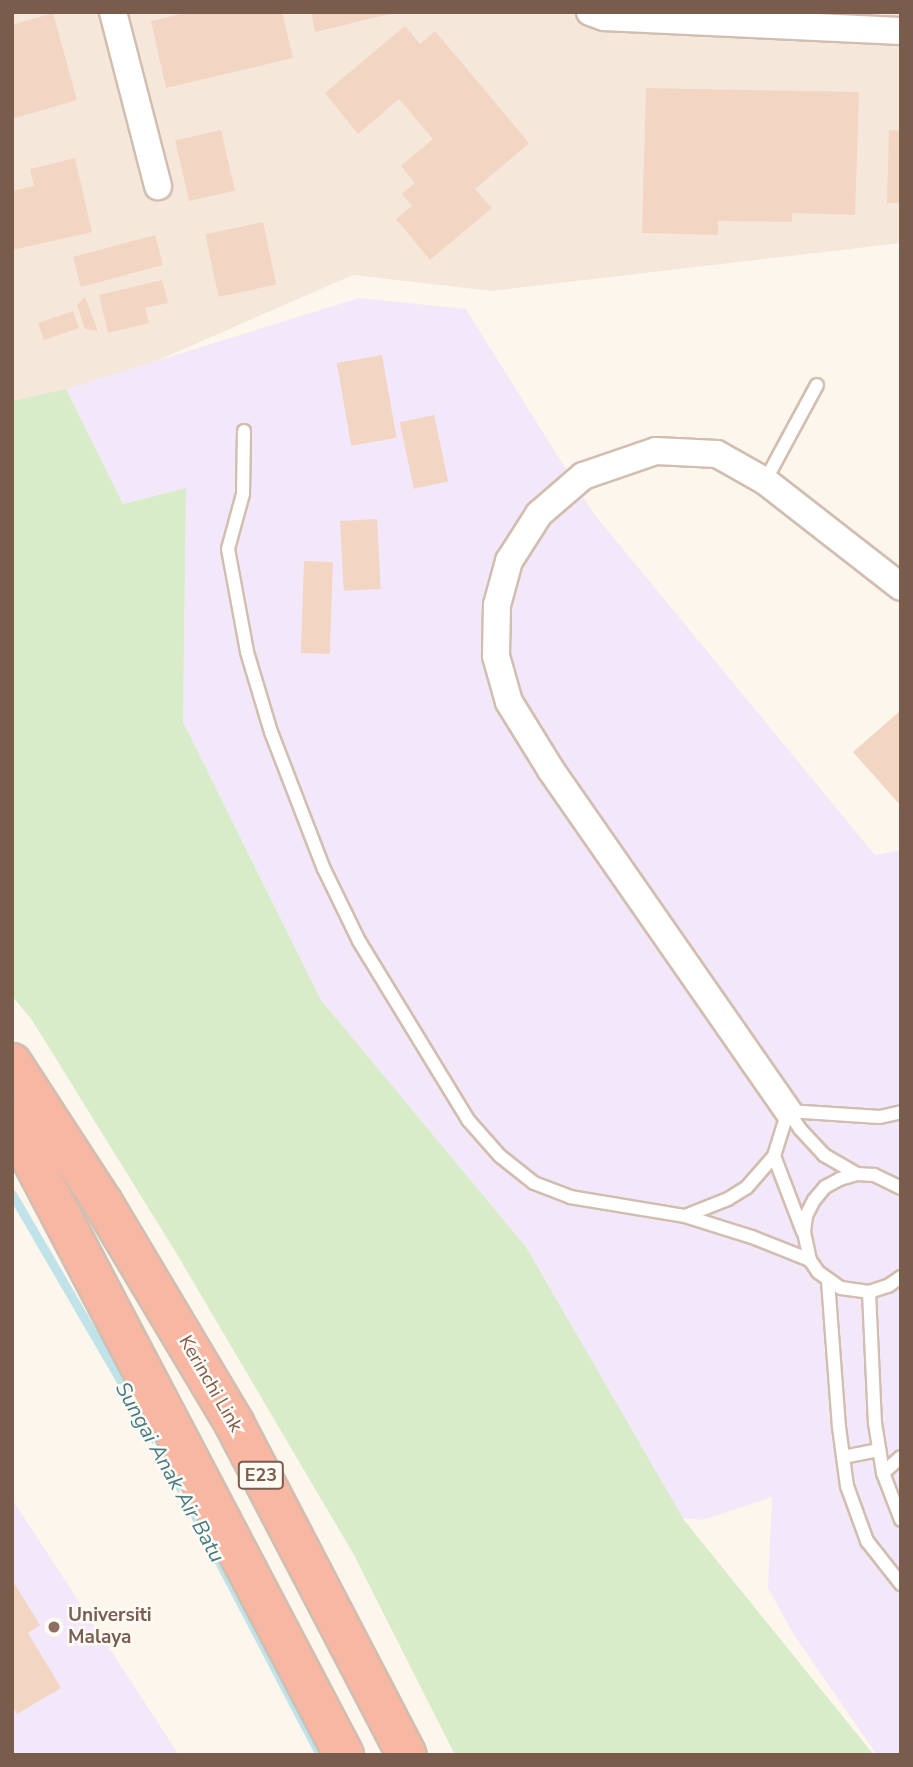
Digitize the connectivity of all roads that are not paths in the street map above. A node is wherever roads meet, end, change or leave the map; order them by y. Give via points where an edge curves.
1 (113, 12) edge
2 (590, 12) edge
3 (901, 31) edge
4 (158, 186) dead end
5 (817, 385) dead end
6 (244, 431) dead end
7 (765, 481) junction
8 (899, 582) edge
9 (12, 1063) edge
10 (788, 1111) junction
11 (901, 1112) edge
12 (12, 1122) edge
13 (774, 1156) junction
14 (857, 1174) junction
15 (901, 1188) edge
16 (685, 1216) junction
17 (804, 1232) junction
18 (810, 1260) junction
19 (901, 1277) edge
20 (828, 1281) junction
21 (869, 1292) junction
22 (879, 1450) junction
23 (843, 1457) junction
24 (901, 1457) edge
25 (883, 1473) junction
26 (901, 1520) edge
27 (901, 1584) edge
28 (344, 1755) edge
29 (407, 1755) edge

1 - 4 street
2 - 3 street via 604,17
5 - 7 lane
6 - 16 lane via 243,494 228,549 247,652 280,757 324,869 359,941 469,1121 500,1156 534,1184 570,1198
7 - 8 street
7 - 10 street via 717,454 656,451 583,476 539,514 509,561 497,605 496,656 509,702 551,770
9 - 29 highway, Kerinchi Link / E23 via 103,1203 234,1423
10 - 11 lane via 880,1117
10 - 13 lane
10 - 14 lane via 824,1155
12 - 28 highway, E23
13 - 16 lane via 747,1187
13 - 17 lane
14 - 15 lane via 874,1175
14 - 17 lane via 825,1187 806,1216
16 - 18 lane
17 - 18 lane
18 - 20 lane
19 - 21 lane
20 - 21 lane
20 - 23 lane
21 - 22 lane
22 - 23 lane
22 - 25 lane
23 - 27 lane via 847,1486 863,1533
24 - 25 lane
25 - 26 lane

